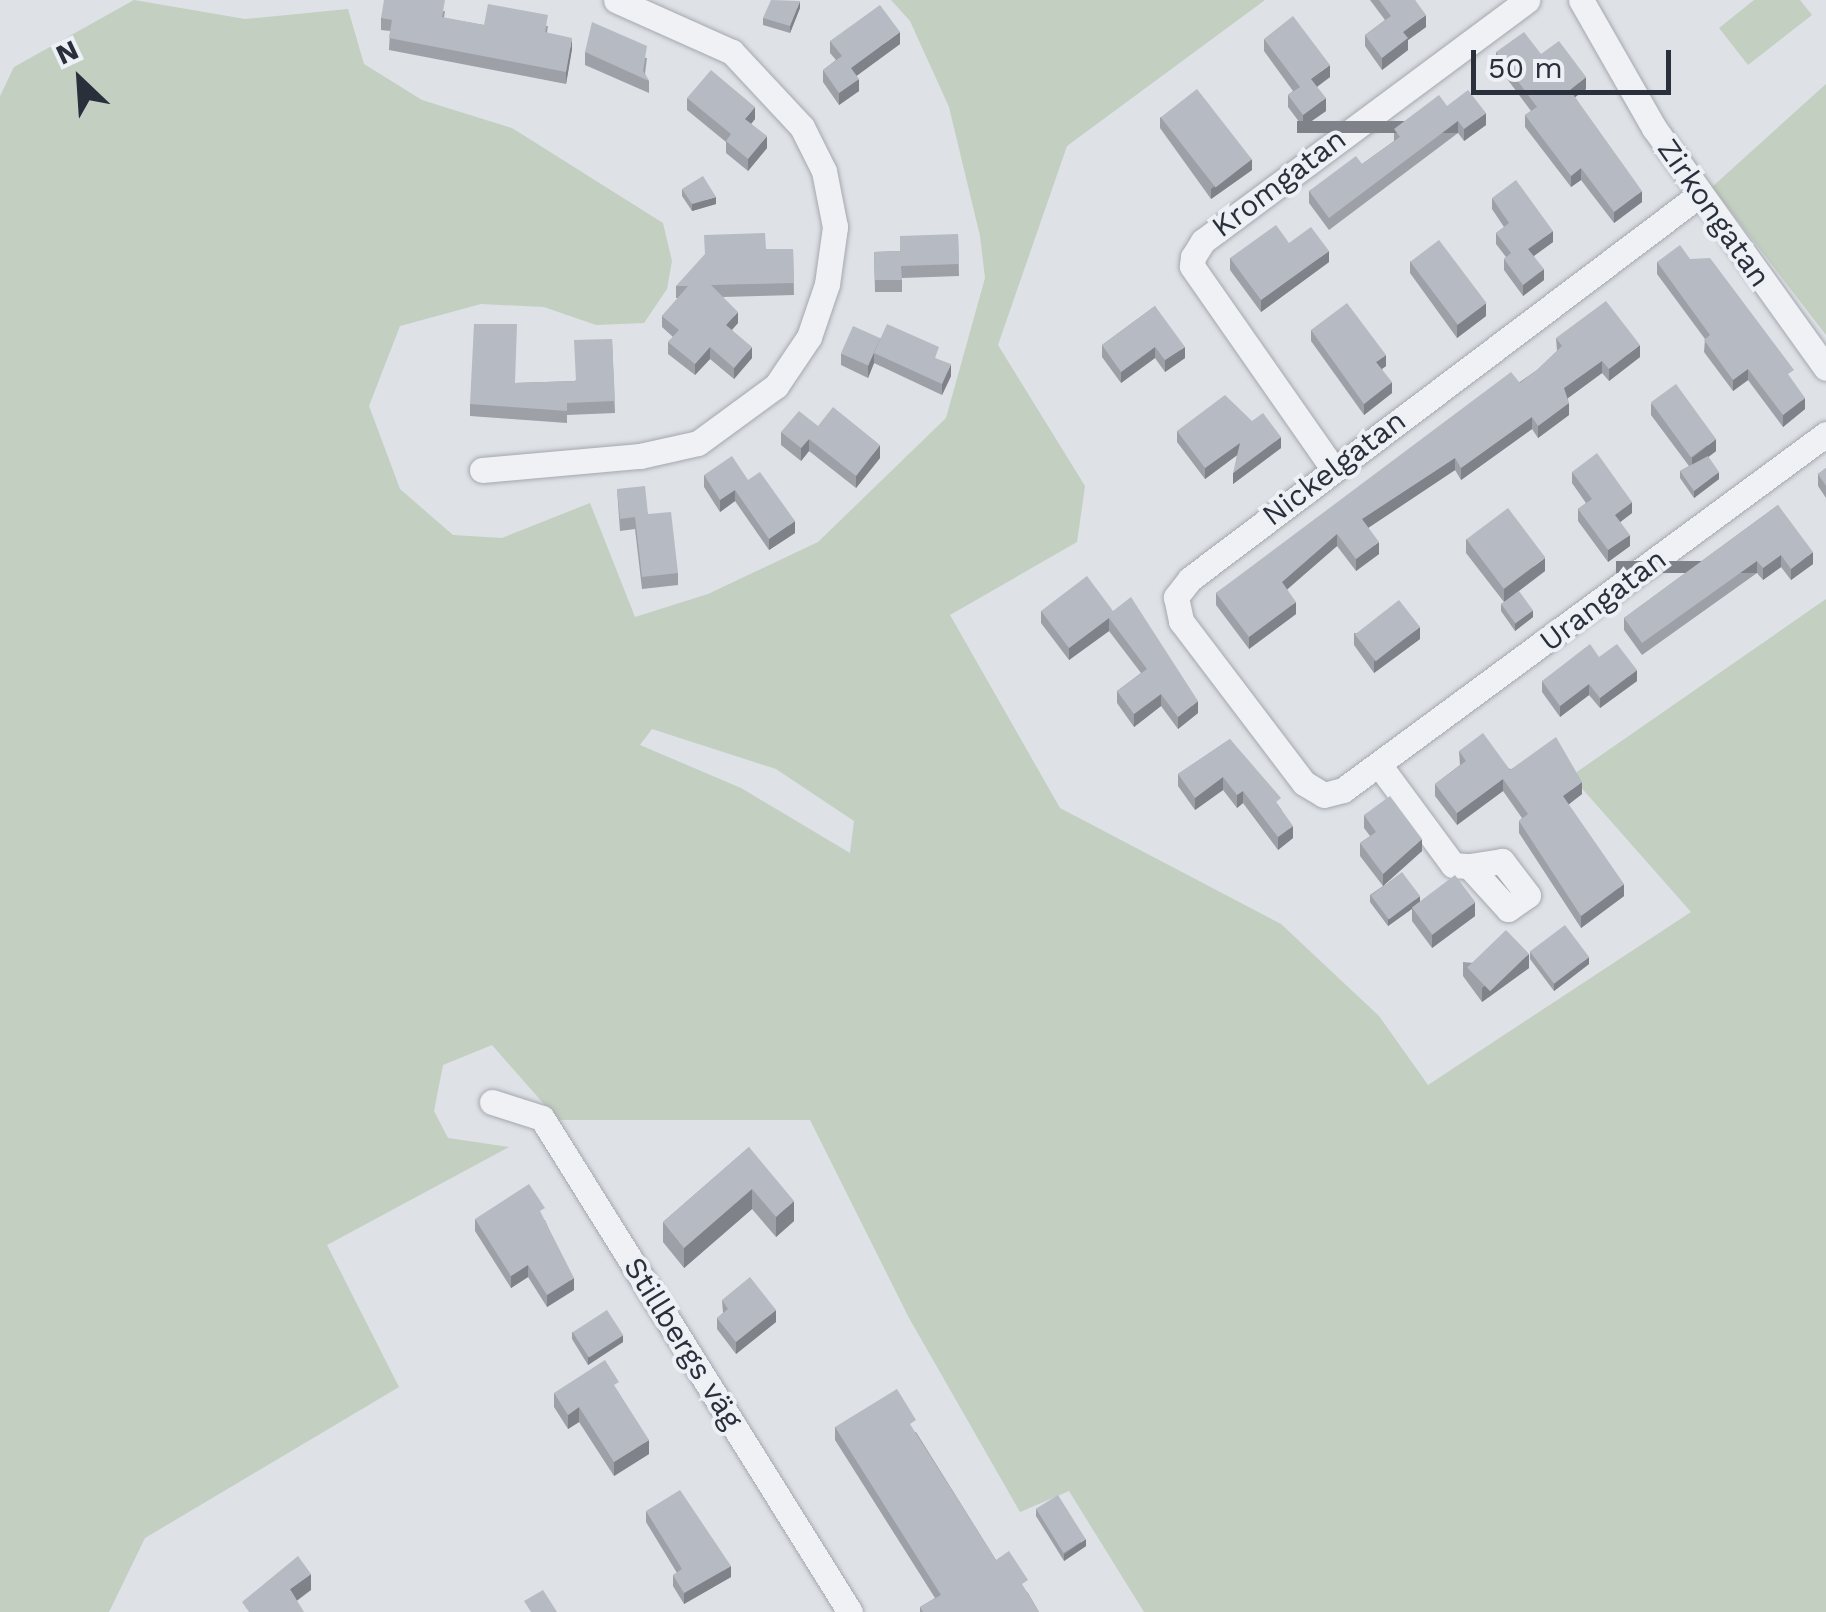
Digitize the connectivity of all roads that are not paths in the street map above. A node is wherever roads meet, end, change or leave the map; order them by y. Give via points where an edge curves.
1 (616, 0) edge
2 (1526, 0) edge
3 (1582, 0) edge
4 (1700, 194) junction
5 (1826, 368) edge
6 (1826, 434) edge
7 (1332, 466) junction
8 (482, 470) dead end
9 (1380, 766) junction
10 (1324, 796) joint
11 (1469, 866) dead end
12 (492, 1102) dead end
13 (850, 1612) edge

1 - 8 street via 732,52 802,126 824,172 835,227 827,284 810,337 776,386 698,443 640,456
2 - 7 street, Kromgatan via 1203,241 1193,257 1192,266
3 - 4 street, Zirkongatan
4 - 5 street, Zirkongatan
4 - 7 street, Nickelgatan
6 - 9 street, Urangatan
7 - 10 street, Nickelgatan via 1176,598 1180,621 1199,650 1304,783
9 - 10 street, Urangatan
9 - 11 street via 1453,865
12 - 13 street, Stillbergs väg via 542,1118

